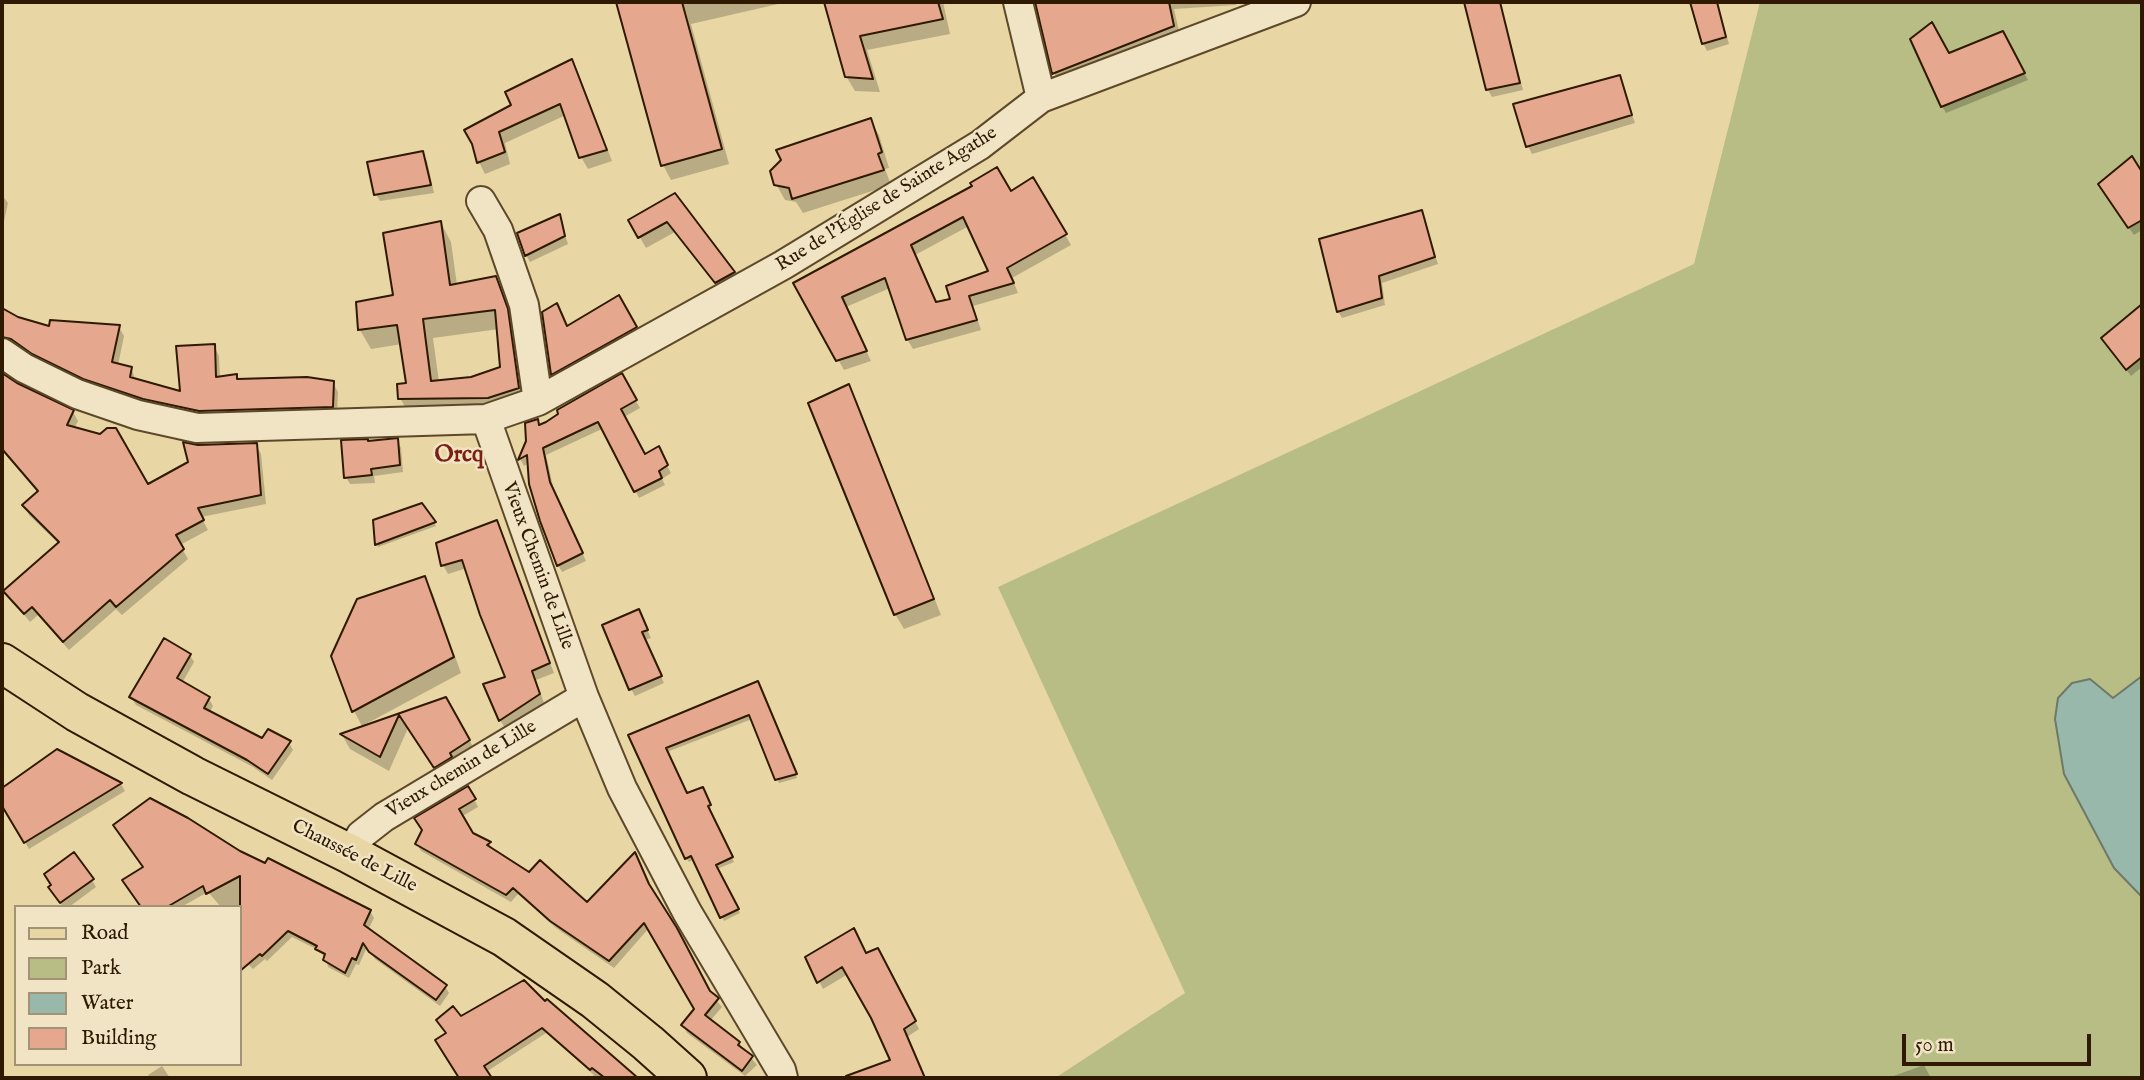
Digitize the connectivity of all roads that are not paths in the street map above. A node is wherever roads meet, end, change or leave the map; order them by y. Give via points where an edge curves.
1 (1018, 2) edge
2 (1296, 2) edge
3 (1041, 98) junction
4 (481, 201) dead end
5 (2, 354) edge
6 (538, 401) junction
7 (486, 419) junction
8 (2, 663) edge
9 (584, 697) junction
10 (350, 854) junction
11 (687, 1078) edge
12 (783, 1078) edge

1 - 3 street
2 - 3 street, Rue de l'Église de Sainte Agathe
3 - 6 street, Rue de l'Église de Sainte Agathe via 980,145 783,265
4 - 6 street via 498,230 524,305
5 - 7 street via 77,394 138,415 197,428
6 - 7 street, Rue de l'Église de Sainte Agathe
7 - 9 street, Vieux Chemin de Lille
8 - 10 main road, Chaussée de Lille via 77,712 193,776
9 - 10 street, Vieux chemin de Lille via 384,817 361,835
9 - 12 street, Vieux Chemin de Lille via 622,788
10 - 11 main road, Chaussée de Lille via 468,916 546,964

